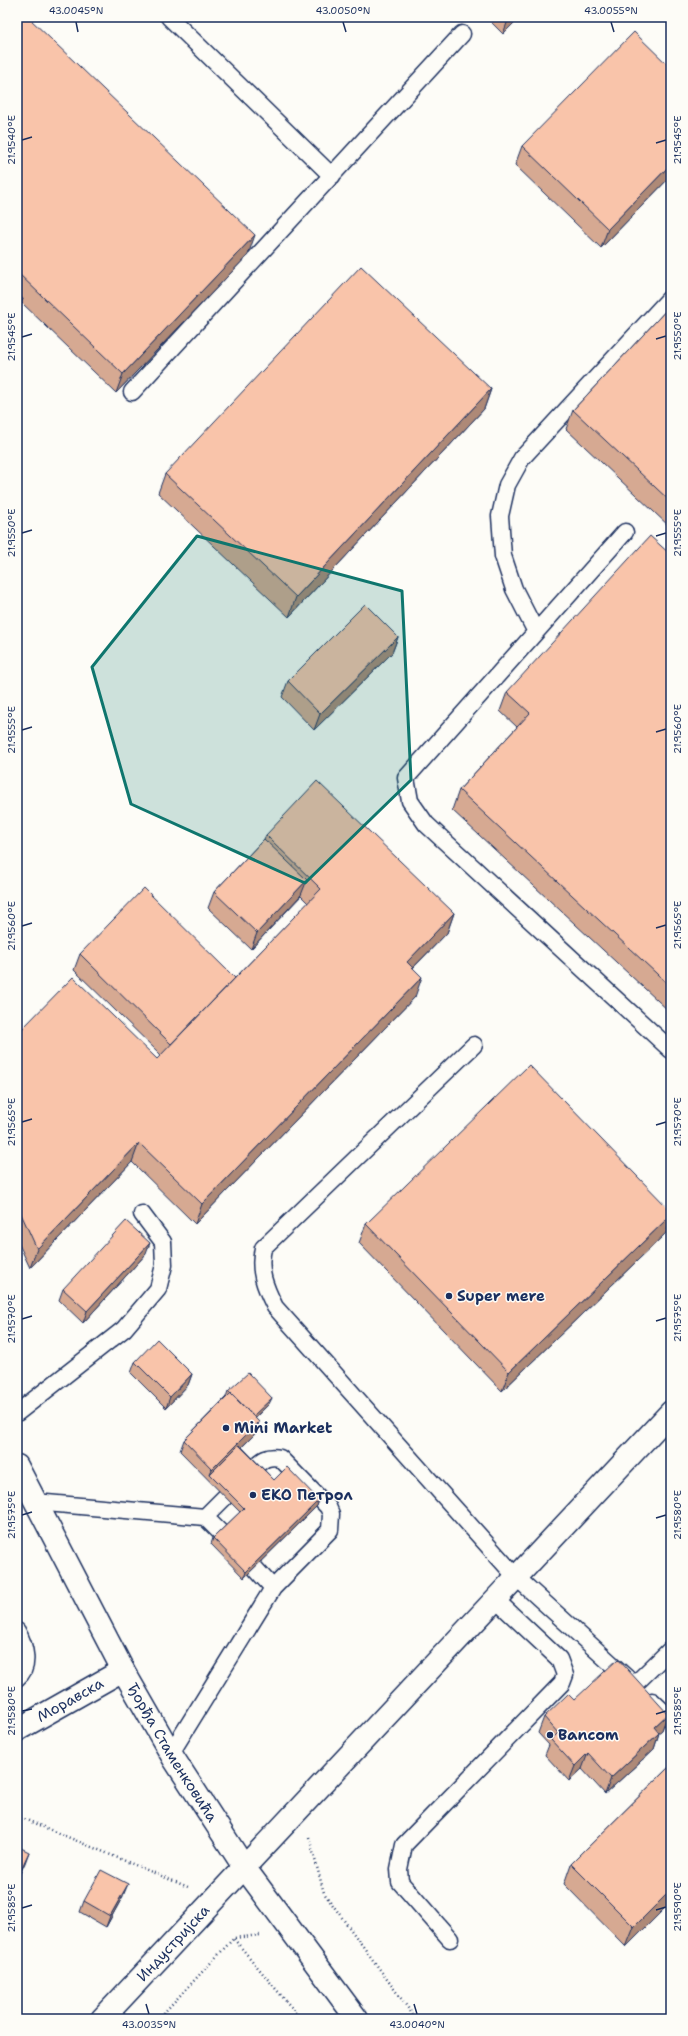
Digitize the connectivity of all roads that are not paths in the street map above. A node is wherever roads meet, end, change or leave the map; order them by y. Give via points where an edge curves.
1 (169, 17) edge
2 (462, 34) dead end
3 (332, 176) junction
4 (671, 297) edge
5 (132, 392) dead end
6 (625, 532) dead end
7 (536, 632) junction
8 (474, 1045) dead end
9 (671, 1050) edge
10 (142, 1214) dead end
11 (671, 1412) edge
12 (17, 1413) edge
13 (17, 1466) edge
14 (254, 1468) edge
15 (225, 1497) edge
16 (35, 1502) junction
17 (205, 1517) junction
18 (222, 1534) edge
19 (254, 1567) edge
20 (516, 1577) junction
21 (273, 1588) junction
22 (495, 1599) junction
23 (17, 1631) edge
24 (671, 1649) edge
25 (123, 1670) junction
26 (17, 1678) edge
27 (634, 1685) junction
28 (671, 1719) edge
29 (17, 1730) edge
30 (171, 1753) junction
31 (244, 1867) junction
32 (450, 1939) dead end
33 (102, 2019) edge
34 (357, 2019) edge

1 - 3 lane
2 - 3 lane
3 - 5 lane
4 - 7 lane via 522,458 507,485 500,516 503,556 514,589
6 - 7 lane
7 - 9 lane via 406,778 410,801 426,824
8 - 20 lane via 263,1248 260,1262 264,1285 275,1307
10 - 12 lane via 163,1242 164,1265 158,1289 124,1329
11 - 20 street, Индустријска
13 - 16 street, Ђорђа Стаменковића
14 - 21 lane via 264,1459 274,1456 280,1458 328,1507 331,1514 330,1530
15 - 17 lane
16 - 17 lane
16 - 25 street, Ђорђа Стаменковића
17 - 18 lane
19 - 21 lane
20 - 22 street, Индустријска
20 - 27 lane
21 - 30 lane
22 - 31 street, Индустријска via 302,1808
22 - 32 lane via 559,1659 565,1675 562,1683 404,1845 399,1869 400,1882
23 - 26 lane via 26,1657 22,1674
24 - 27 lane
25 - 29 street, Моравска
25 - 30 street, Ђорђа Стаменковића
27 - 28 lane
30 - 31 street, Ђорђа Стаменковића
31 - 33 street, Индустријска
31 - 34 street, Ђорђа Стаменковића

